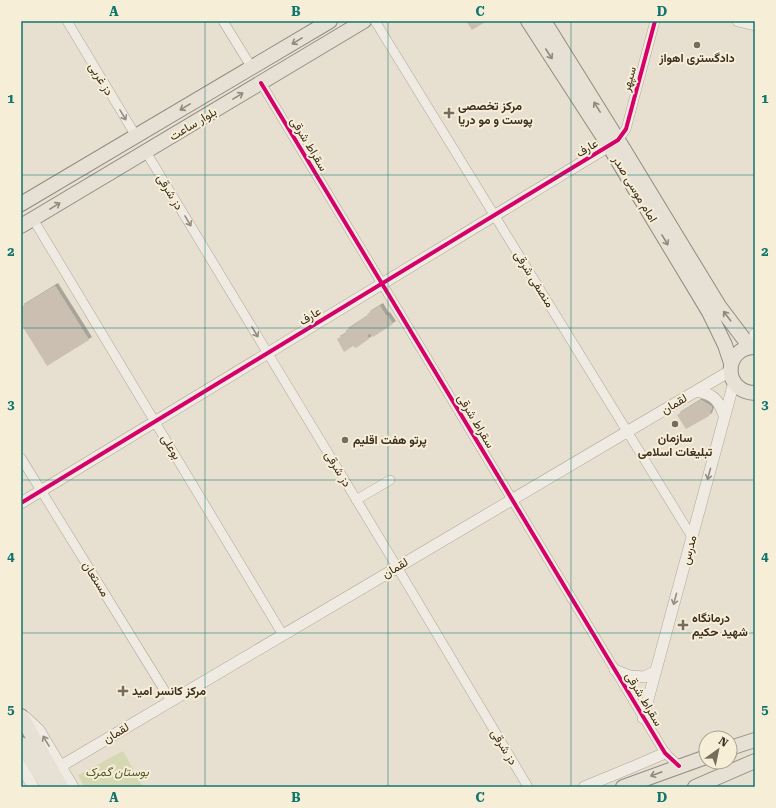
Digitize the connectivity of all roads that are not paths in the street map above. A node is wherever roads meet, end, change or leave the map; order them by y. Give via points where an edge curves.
1 (67, 21) edge
2 (223, 21) edge
3 (330, 21) edge
4 (364, 21) edge
5 (375, 21) edge
6 (528, 21) edge
7 (544, 21) edge
8 (655, 21) edge
9 (738, 21) edge
10 (755, 25) edge
11 (252, 68) junction
12 (261, 83) junction
13 (136, 136) junction
14 (613, 143) junction
15 (146, 152) junction
16 (21, 204) edge
17 (495, 215) junction
18 (25, 224) edge
19 (382, 284) junction
20 (753, 344) edge
21 (268, 353) junction
22 (739, 380) edge
23 (696, 391) junction
24 (755, 402) edge
25 (724, 415) junction
26 (155, 422) junction
27 (628, 431) junction
28 (21, 458) edge
29 (390, 480) dead end
30 (41, 490) junction
31 (356, 500) junction
32 (512, 500) junction
33 (21, 503) edge
34 (692, 536) junction
35 (397, 568) junction
36 (283, 634) junction
37 (615, 670) junction
38 (656, 670) junction
39 (171, 701) junction
40 (21, 715) edge
41 (643, 718) junction
42 (753, 739) edge
43 (21, 744) edge
44 (738, 745) edge
45 (665, 753) junction
46 (698, 760) edge
47 (755, 760) edge
48 (21, 765) edge
49 (60, 766) junction
50 (679, 766) junction
51 (33, 787) edge
52 (48, 787) edge
53 (61, 787) edge
54 (73, 787) edge
55 (528, 787) edge
56 (584, 787) edge
57 (623, 787) edge
58 (694, 787) edge

1 -> 13 street, دز غربی
2 - 11 street
3 -> 11 main road, بلوار ساعت
4 - 12 main road, بلوار ساعت
5 - 17 street, منصفی شرقی
6 -> 14 main road, امام موسی صدر
14 -> 7 main road, امام موسی صدر
8 - 14 street, سپهر via 626,129
9 - 10 street
11 -> 13 main road, بلوار ساعت
15 -> 12 main road, بلوار ساعت
12 - 19 street, سقراط شرقی
13 - 16 main road, بلوار ساعت
14 - 17 street, عارف
20 -> 14 main road, امام موسی صدر via 719,306
14 -> 22 main road, امام موسی صدر via 709,312
18 -> 15 main road, بلوار ساعت
15 -> 21 street, دز شرقی
17 - 19 street, عارف
17 - 27 street, منصفی شرقی
18 - 26 street, بوعلی
19 - 21 street, عارف
19 - 32 street, سقراط شرقی
20 - 22 main road via 735,357
21 - 26 street, عارف
21 - 31 street, دز شرقی
22 - 23 street, لقمان
22 - 24 main road, امام موسی صدر
22 - 25 street, مدرس
23 - 25 street via 714,398
23 - 27 street, لقمان
25 -> 34 street, مدرس
26 - 30 street, عارف
26 - 36 street, بوعلی
27 - 32 street, لقمان
27 - 34 street, منصفی شرقی
28 - 30 street, مستعان
29 - 31 street
30 - 33 street, عارف
30 - 39 street, مستعان
31 - 35 street, دز شرقی
32 - 35 street, لقمان
32 - 37 street, سقراط شرقی
34 -> 38 street, مدرس
35 - 36 street, لقمان
35 - 55 street, دز شرقی
36 - 39 street, لقمان
37 - 38 street via 630,676 644,677
37 - 41 street, سقراط شرقی
38 - 41 street, مدرس
39 - 49 street, لقمان
49 -> 40 street via 39,730
40 - 53 main road
41 - 45 street, سقراط شرقی
42 - 44 main road
43 - 52 main road
45 - 50 street, سقراط شرقی
45 - 56 street
46 - 50 main road
47 - 58 main road
48 - 51 street
49 - 54 street
50 -> 57 main road

